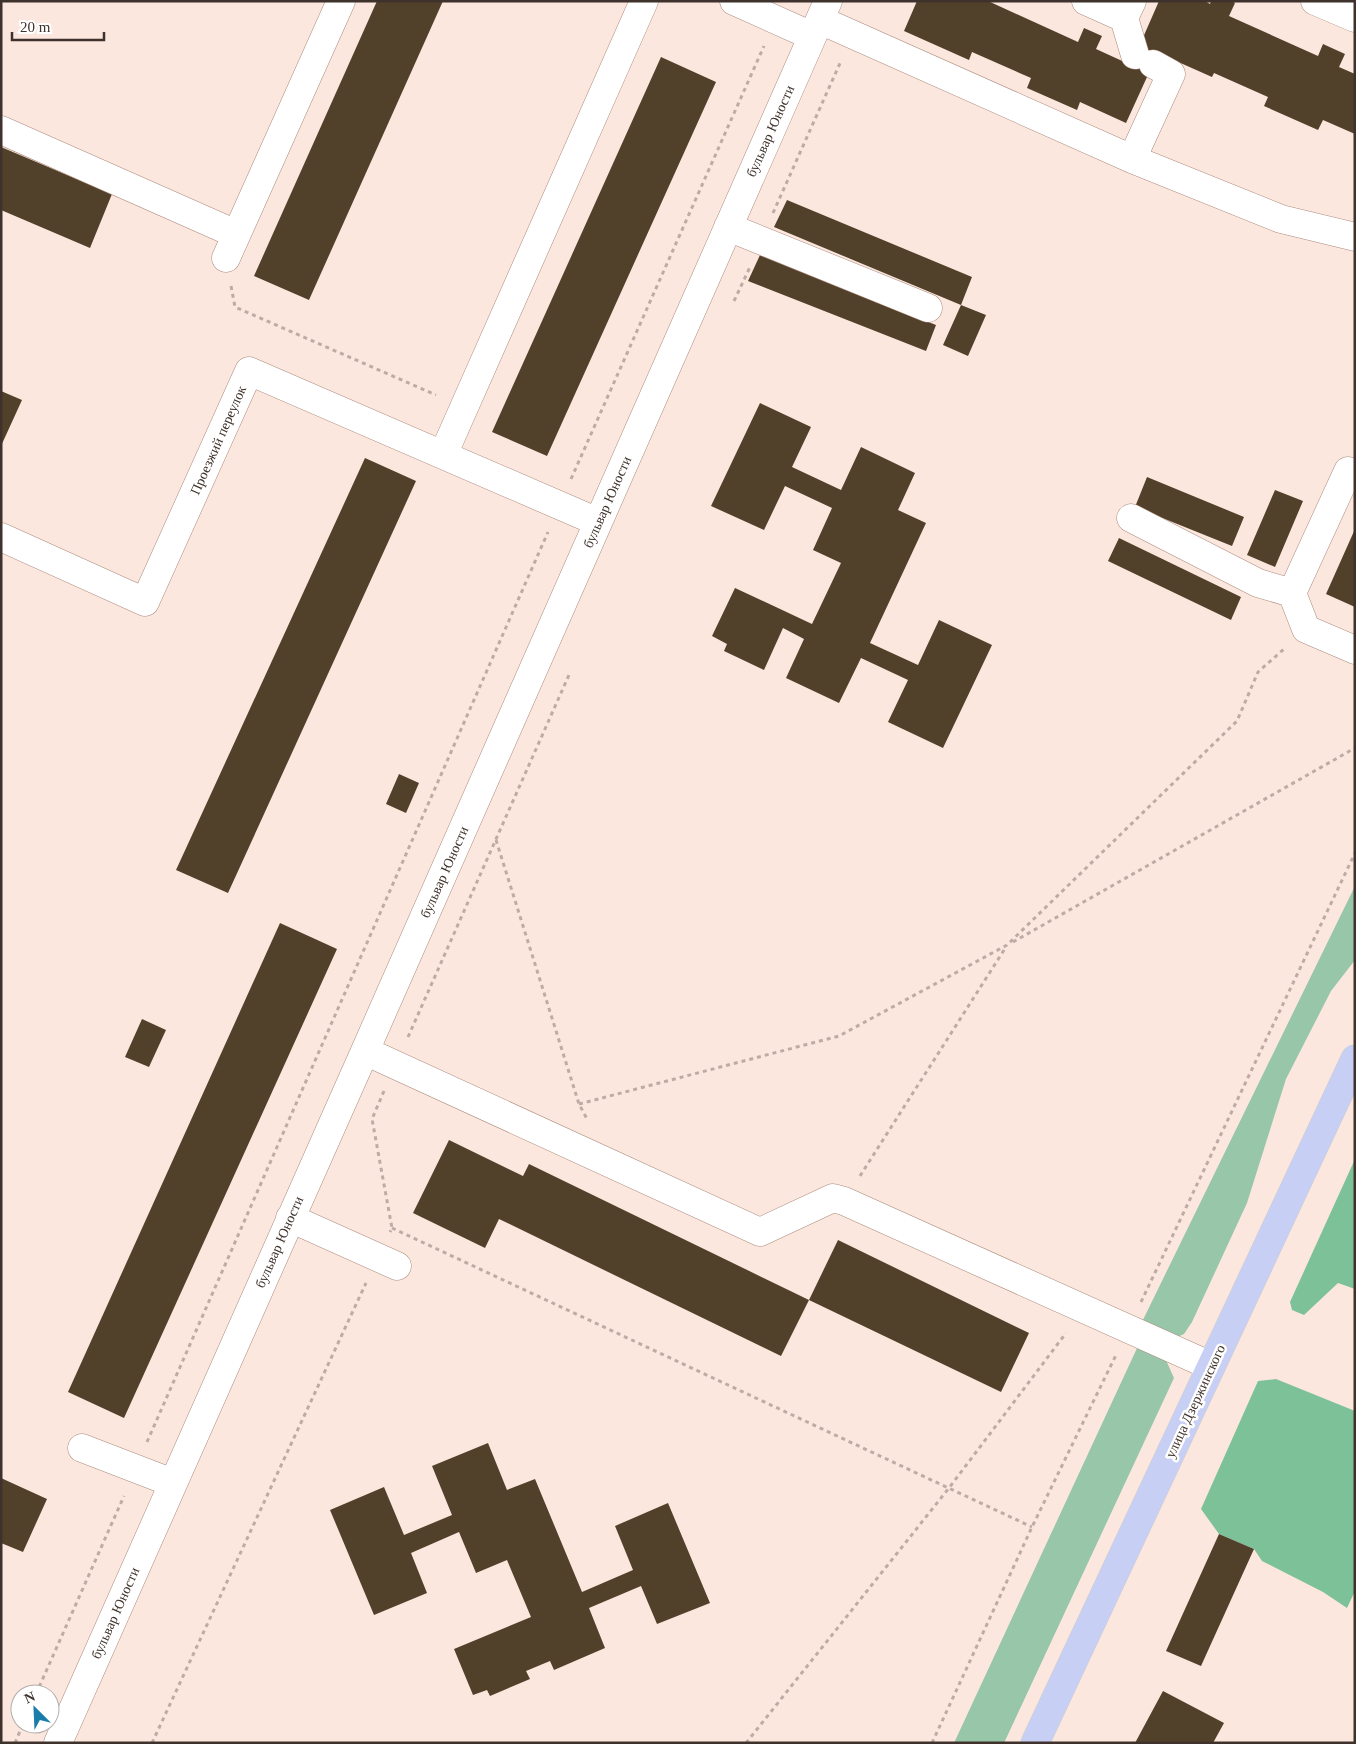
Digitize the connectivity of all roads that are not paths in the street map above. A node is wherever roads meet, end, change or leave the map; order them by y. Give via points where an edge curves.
1 (341, 1) edge
2 (644, 1) edge
3 (734, 1) edge
4 (1086, 1) edge
5 (1315, 1) edge
6 (1128, 10) edge
7 (1355, 18) edge
8 (820, 19) edge
9 (1, 130) edge
10 (1132, 159) junction
11 (728, 227) junction
12 (1355, 238) edge
13 (928, 308) dead end
14 (443, 454) junction
15 (1355, 474) edge
16 (1131, 518) dead end
17 (598, 522) junction
18 (1, 537) edge
19 (1292, 593) junction
20 (1355, 650) edge
21 (365, 1051) junction
22 (1355, 1059) edge
23 (290, 1218) junction
24 (387, 1262) road end
25 (1211, 1366) junction
26 (82, 1448) dead end
27 (173, 1483) junction
28 (58, 1743) edge
29 (1035, 1743) edge

1 - 9 street via 231,246
2 - 14 street
3 - 8 street via 776,20
4 - 6 street
5 - 7 street
6 - 10 street via 1144,59 1171,74
8 - 10 street
8 - 11 street, бульвар Юности
10 - 12 street via 1281,219
11 - 13 street
11 - 17 street, бульвар Юности
14 - 17 street, Проезжий переулок
14 - 18 street, Проезжий переулок via 248,371 145,602
15 - 19 street via 1348,471
16 - 19 street via 1258,583
17 - 21 street, бульвар Юности
19 - 20 street via 1306,629
21 - 23 street, бульвар Юности
21 - 25 street via 760,1232 834,1198
22 - 25 main road, улица Дзержинского
23 - 24 street
23 - 27 street, бульвар Юности
25 - 29 main road, улица Дзержинского
26 - 27 street
27 - 28 street, бульвар Юности

